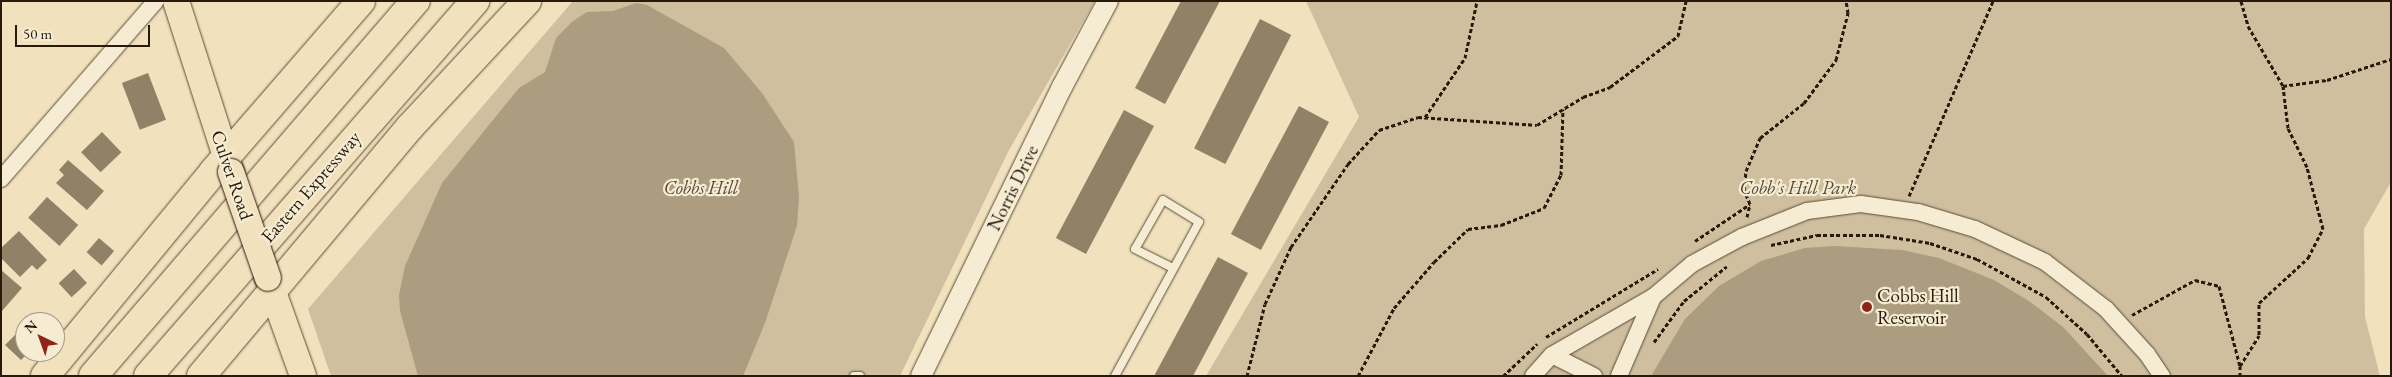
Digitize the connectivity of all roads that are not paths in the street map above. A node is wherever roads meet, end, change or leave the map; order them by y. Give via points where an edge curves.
1 (156, 1) edge
2 (176, 1) edge
3 (361, 1) edge
4 (416, 1) edge
5 (475, 1) edge
6 (527, 1) edge
7 (1108, 1) edge
8 (228, 164) junction
9 (1, 179) edge
10 (1173, 268) junction
11 (270, 285) junction
12 (1653, 297) junction
13 (1552, 355) junction
14 (45, 376) edge
15 (94, 376) edge
16 (148, 376) edge
17 (200, 376) edge
18 (303, 376) edge
19 (854, 376) edge
20 (860, 376) edge
21 (921, 376) edge
22 (1115, 376) edge
23 (1533, 376) edge
24 (1594, 376) edge
25 (1618, 376) edge
26 (2162, 376) edge

1 - 9 street
2 - 8 main road, Culver Road
3 - 8 highway
4 - 15 highway
5 - 16 highway, Eastern Expressway
6 - 11 highway
7 - 21 street, Norris Drive via 1062,87
8 - 11 main road, Culver Road, bridge
8 - 14 highway
10 - 10 lane via 1199,222 1163,200 1135,248
10 - 22 lane
11 - 17 highway
11 - 18 main road, Culver Road
12 - 13 street
12 - 25 street
12 - 26 street via 1692,264 1742,237 1807,211 1861,204 1903,210 1975,229 2044,262 2106,308
13 - 23 street
13 - 24 street
19 - 20 lane

